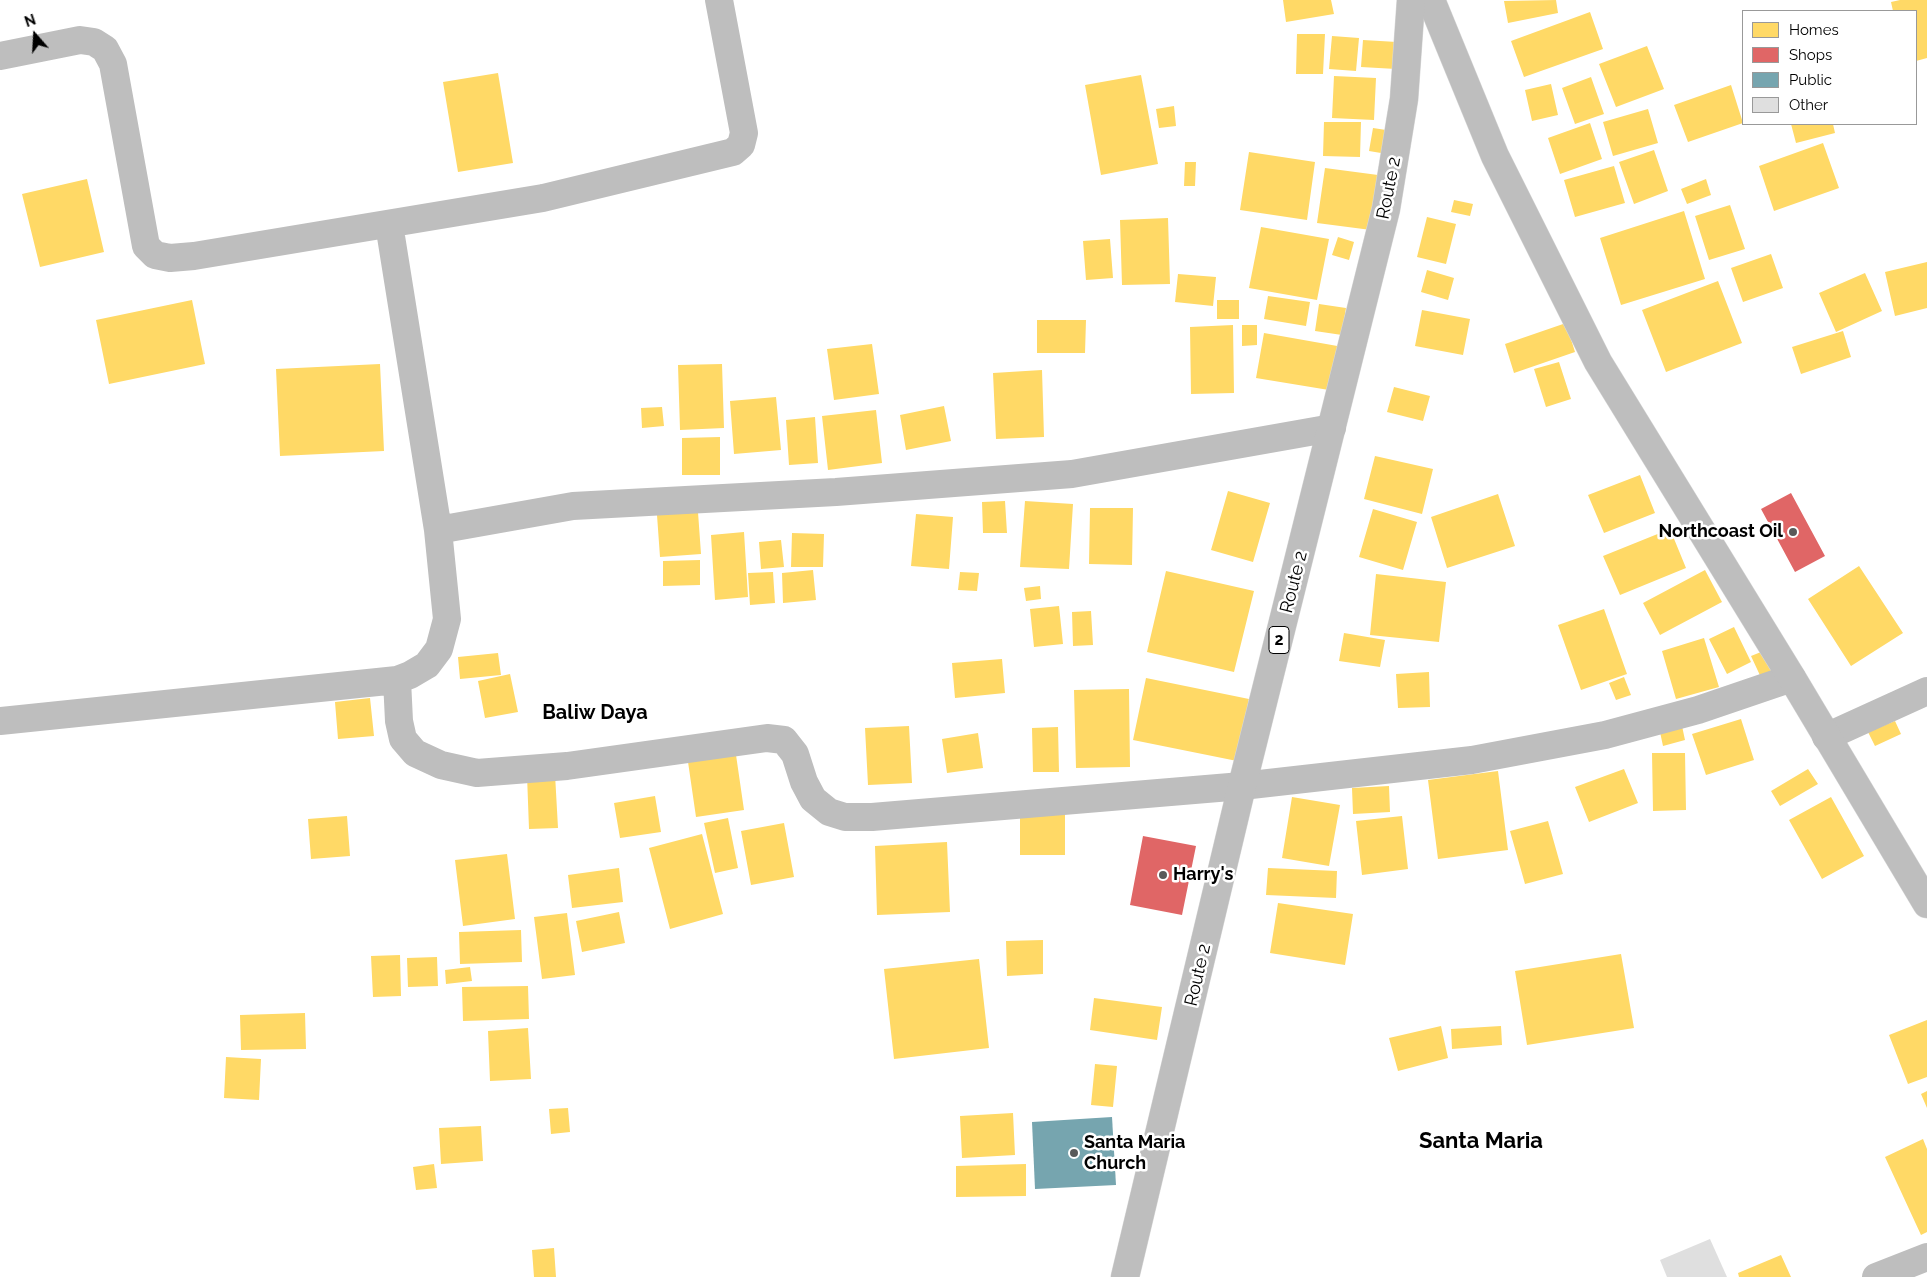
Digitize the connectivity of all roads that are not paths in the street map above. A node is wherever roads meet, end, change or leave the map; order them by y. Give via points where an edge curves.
1 (719, 0) edge
2 (1411, 0) edge
3 (1431, 0) edge
4 (0, 56) edge
5 (389, 224) junction
6 (1332, 428) junction
7 (438, 530) junction
8 (1792, 678) junction
9 (398, 680) junction
10 (1927, 691) edge
11 (0, 721) edge
12 (1826, 737) junction
13 (1242, 786) junction
14 (1927, 904) edge
15 (1927, 1257) edge
16 (1885, 1275) edge
17 (1125, 1277) edge

1 - 5 main road via 744,133 741,145 733,152 543,198
2 - 6 main road, Route 2 / 2 via 1404,99 1386,209
3 - 8 main road via 1495,156 1598,362
4 - 5 main road via 80,40 94,42 105,49 113,64 141,228 146,246 155,254 170,258 194,256
5 - 7 main road
6 - 7 main road via 1072,474 836,492 573,506
6 - 13 main road, Route 2 / 2
7 - 9 main road via 447,619 439,649 427,665
8 - 12 main road
8 - 13 main road via 1698,710 1604,735 1472,760
9 - 11 main road
9 - 13 main road via 403,739 415,754 441,765 477,773 567,766 767,738 784,740 795,754 814,800 829,812 845,817
10 - 12 main road
12 - 14 main road
13 - 17 main road, Route 2 / 2
15 - 16 main road

